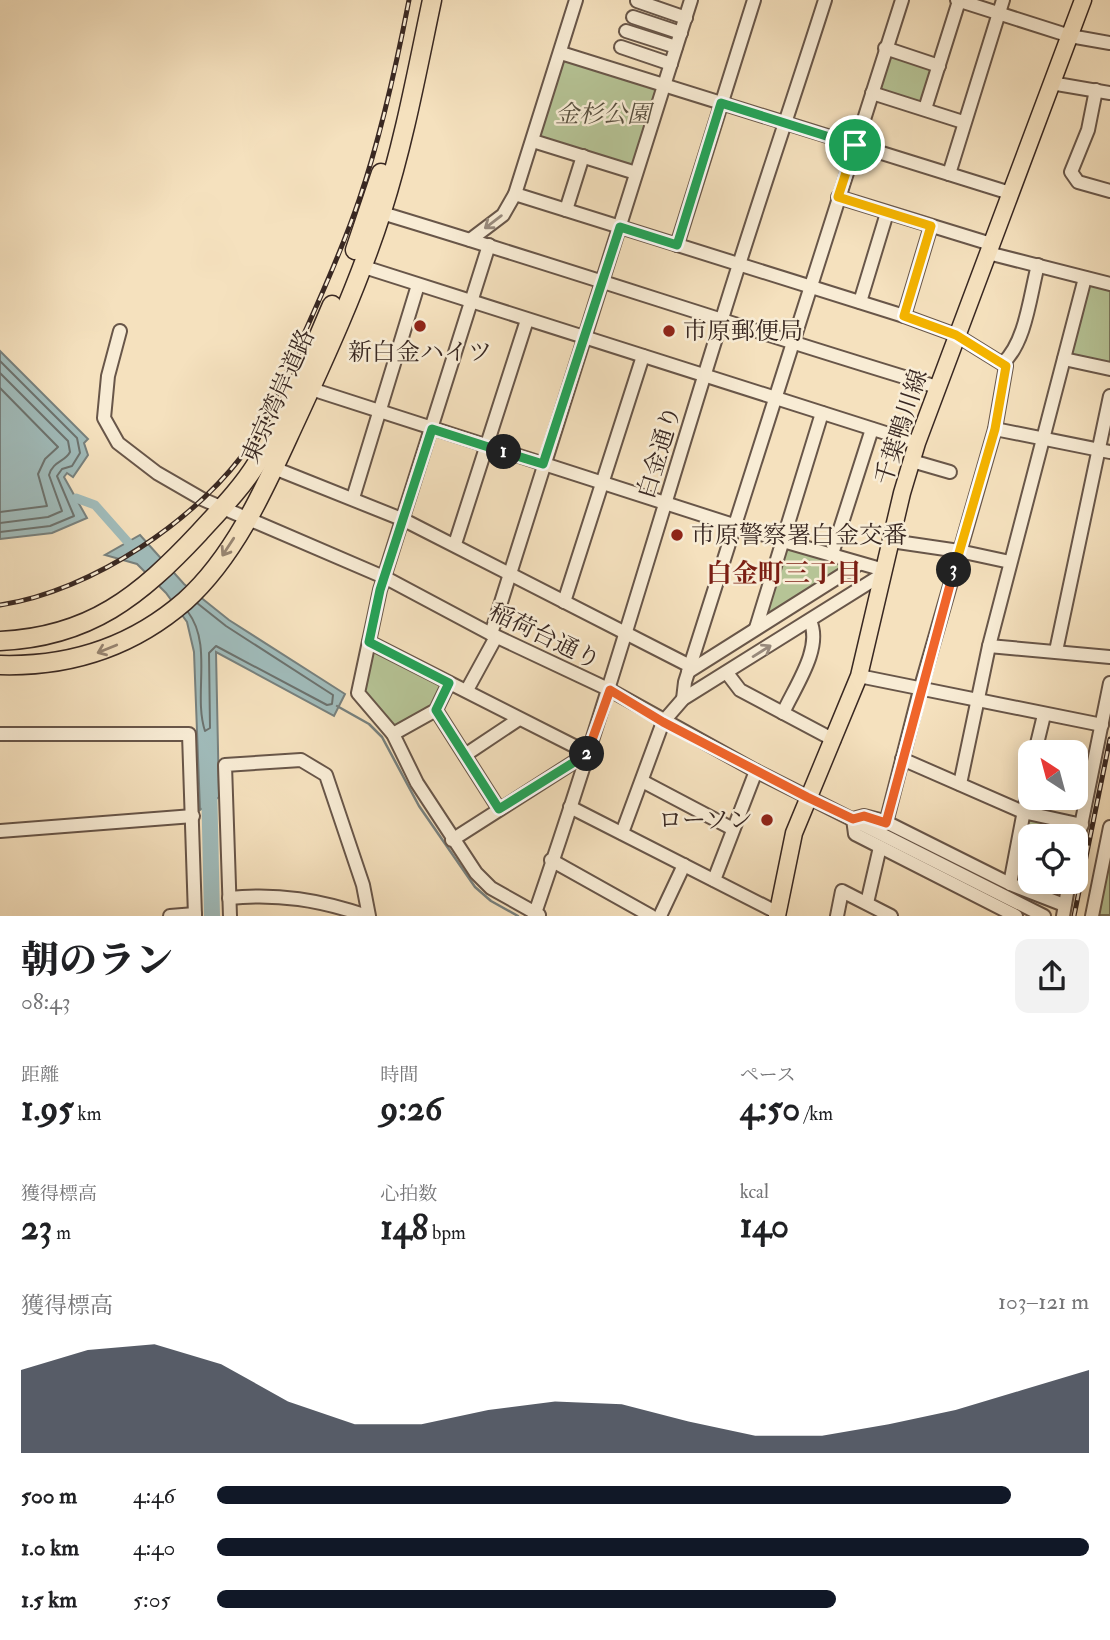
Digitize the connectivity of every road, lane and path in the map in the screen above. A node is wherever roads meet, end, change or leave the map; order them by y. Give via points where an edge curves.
1 (423, 0) edge
2 (432, 0) edge
3 (576, 0) edge
4 (691, 0) edge
5 (754, 0) edge
6 (825, 0) edge
7 (902, 0) edge
8 (958, 0) edge
9 (1083, 0) edge
10 (637, 1) edge
11 (1000, 6) edge
12 (633, 18) dead end
13 (686, 18) junction
14 (626, 31) dead end
15 (681, 33) junction
16 (1070, 36) junction
17 (1110, 43) edge
18 (621, 47) dead end
19 (676, 47) junction
20 (885, 48) junction
21 (561, 52) junction
22 (671, 64) junction
23 (939, 66) junction
24 (1051, 83) junction
25 (664, 85) junction
26 (1096, 90) junction
27 (872, 93) junction
28 (1110, 93) edge
29 (721, 103) junction
30 (925, 109) junction
31 (963, 122) junction
32 (785, 124) junction
33 (533, 141) junction
34 (855, 145) junction
35 (583, 156) junction
36 (636, 173) junction
37 (949, 174) junction
38 (1110, 191) edge
39 (1010, 193) junction
40 (515, 194) junction
41 (838, 197) junction
42 (566, 209) junction
43 (382, 213) junction
44 (887, 213) junction
45 (931, 226) junction
46 (620, 227) junction
47 (470, 240) junction
48 (489, 245) junction
49 (677, 245) junction
50 (989, 248) junction
51 (739, 265) junction
52 (1038, 265) junction
53 (361, 267) junction
54 (1085, 278) junction
55 (603, 279) junction
56 (1110, 284) edge
57 (418, 285) junction
58 (810, 287) junction
59 (472, 302) junction
60 (860, 303) junction
61 (904, 316) junction
62 (527, 320) junction
63 (721, 321) junction
64 (120, 331) dead end
65 (956, 335) junction
66 (585, 337) junction
67 (791, 343) junction
68 (643, 356) junction
69 (1064, 359) junction
70 (1003, 363) junction
71 (1110, 369) edge
72 (704, 376) junction
73 (304, 387) junction
74 (937, 387) junction
75 (1110, 396) edge
76 (775, 397) junction
77 (380, 412) junction
78 (822, 413) junction
79 (432, 429) junction
80 (872, 429) junction
81 (995, 429) junction
82 (1042, 439) junction
83 (918, 443) junction
84 (486, 446) junction
85 (1104, 451) edge
86 (912, 461) junction
87 (543, 464) junction
88 (274, 468) junction
89 (950, 472) dead end
90 (602, 481) junction
91 (353, 498) junction
92 (666, 503) junction
93 (222, 508) junction
94 (247, 519) junction
95 (404, 520) junction
96 (736, 525) junction
97 (783, 541) junction
98 (891, 541) junction
99 (455, 544) junction
100 (959, 551) junction
101 (832, 554) junction
102 (1010, 562) junction
103 (859, 564) junction
104 (883, 572) junction
105 (509, 573) junction
106 (386, 579) junction
107 (564, 602) junction
108 (810, 621) junction
109 (757, 628) junction
110 (624, 633) junction
111 (494, 636) junction
112 (0, 641) edge
113 (369, 642) junction
114 (989, 646) junction
115 (1056, 651) junction
116 (1110, 657) edge
117 (0, 664) edge
118 (689, 669) junction
119 (727, 673) junction
120 (859, 676) junction
121 (449, 683) junction
122 (1110, 683) edge
123 (610, 690) junction
124 (920, 690) junction
125 (467, 691) junction
126 (683, 699) junction
127 (978, 701) junction
128 (436, 710) junction
129 (783, 713) junction
130 (1044, 715) junction
131 (519, 719) junction
132 (663, 722) junction
133 (1101, 725) junction
134 (0, 734) edge
135 (393, 734) junction
136 (834, 740) junction
137 (1038, 740) edge
138 (588, 753) junction
139 (465, 755) junction
140 (902, 759) junction
141 (756, 771) junction
142 (642, 781) junction
143 (960, 784) junction
144 (807, 797) junction
145 (570, 807) junction
146 (499, 809) junction
147 (1023, 812) junction
148 (193, 816) junction
149 (853, 819) junction
150 (886, 823) junction
151 (1077, 824) edge
152 (1082, 824) edge
153 (1110, 827) edge
154 (733, 830) junction
155 (0, 831) edge
156 (622, 833) junction
157 (452, 839) junction
158 (880, 847) junction
159 (551, 860) junction
160 (684, 865) junction
161 (714, 880) junction
162 (1010, 884) junction
163 (229, 898) junction
164 (867, 903) junction
165 (1063, 910) edge
166 (536, 914) edge
167 (778, 914) edge
168 (1007, 914) edge
169 (170, 915) edge
170 (195, 915) edge
171 (230, 915) edge
172 (368, 915) edge
173 (652, 915) edge
174 (660, 915) edge
175 (837, 915) edge
176 (891, 915) edge
177 (1044, 915) edge
178 (1092, 915) edge

1 - 73 highway, 東京湾岸道路 via 377,187
2 - 43 highway, 東京湾岸道路
3 - 21 street
4 - 13 street
5 - 29 street
6 - 32 street, 白金通り
7 - 20 street
8 - 11 street
8 - 23 street
9 - 16 main road, 千葉鴨川線
10 - 13 street
11 - 16 street
11 - 31 street
12 - 15 street
13 - 15 street
14 - 19 street
15 - 19 street
16 - 17 street
16 - 24 main road, 千葉鴨川線
18 - 22 street
19 - 22 street
20 - 23 street
20 - 27 street
21 - 25 street
21 - 33 street
22 - 25 street
23 - 30 street
24 - 26 street
24 - 39 main road, 千葉鴨川線
25 - 29 street
25 - 36 street
26 - 28 street
26 - 38 street via 1088,130 1071,172 1078,182
27 - 30 street
27 - 34 street
29 - 32 street
29 - 49 street
30 - 31 street
31 - 37 street
32 - 34 street
32 - 51 street, 白金通り
33 - 35 street
33 - 40 street
34 - 37 street
34 - 41 street
35 - 36 street
35 - 42 street
36 - 46 street
37 - 39 street
39 - 50 main road, 千葉鴨川線
40 - 42 street
40 -> 47 street via 503,215
41 - 44 street
41 - 58 street
42 - 46 street
43 - 47 street
43 - 53 highway, 東京湾岸道路
44 - 45 street
44 - 60 street
45 - 50 street
45 - 61 street
46 - 49 street
46 - 55 street
47 - 48 street
48 - 55 street
48 - 59 street
49 - 51 street
50 - 52 street
50 - 65 main road, 千葉鴨川線
51 - 58 street
51 - 63 street, 白金通り
52 - 54 street
52 - 70 street via 1018,339
53 - 57 street
53 - 73 highway, 東京湾岸道路
54 - 56 street
54 - 69 street
55 - 63 street
55 - 66 street
57 - 59 street
57 - 77 street
58 - 60 street
58 - 67 street
59 - 62 street
59 - 79 street
60 - 61 street
61 - 65 street
62 - 66 street
62 - 84 street
63 - 67 street
63 - 72 street, 白金通り
64 - 93 street, 稲荷台通り via 103,409 106,426 129,453 157,473
65 - 70 street
65 - 74 main road, 千葉鴨川線
66 - 68 street
66 - 87 street
67 - 74 street
67 - 76 street
68 - 72 street
68 - 90 street
69 - 71 street
69 - 82 street
70 - 81 street
72 - 76 street
72 - 92 street, 白金通り
73 - 77 street
73 - 88 highway, 東京湾岸道路
73 - 93 highway, 東京湾岸道路 via 259,461
74 - 83 main road, 千葉鴨川線
75 - 85 street
76 - 78 street
76 - 96 street
77 - 79 street
77 - 91 street
78 - 80 street
78 - 97 street
79 - 84 street
79 - 95 street
80 - 83 street
80 - 101 street
81 - 82 street
81 - 100 street
82 - 85 street
82 - 102 street
83 - 86 main road, 千葉鴨川線
84 - 87 street
84 - 99 street
85 - 115 street
86 - 89 street
86 - 98 main road, 千葉鴨川線
87 - 90 street
87 - 105 street
88 - 91 street
88 - 94 highway, 東京湾岸道路
90 - 92 street
90 - 107 street
91 - 95 street
92 - 96 street
92 - 110 street, 白金通り
93 - 94 street, 稲荷台通り
93 - 112 highway, 東京湾岸道路 via 143,588 108,613 77,628
94 - 106 street, 稲荷台通り
94 -> 117 highway, 東京湾岸道路 via 210,575 166,616 123,643 95,654 47,663
95 - 99 street
95 - 106 street
96 - 97 street
96 - 118 street
97 - 101 street
97 - 109 street
98 - 100 street
98 - 104 main road, 千葉鴨川線
99 - 105 street
100 - 102 street
100 - 124 street
101 - 103 street
102 - 114 street
103 - 104 street
103 - 109 street
104 - 108 street
104 - 120 main road, 千葉鴨川線
105 - 107 street
105 - 111 street
106 - 111 street, 稲荷台通り
106 - 113 street
107 - 110 street
119 -> 108 street
108 - 129 street via 808,660
109 - 118 street
110 - 118 street
110 - 123 street, 白金通り
111 - 123 street, 稲荷台通り
111 - 125 street
113 - 121 street
113 - 135 street via 358,694
114 - 115 street
114 - 127 street
115 - 116 street
118 - 126 street
119 - 126 street
119 - 129 street via 740,690
120 - 124 street
120 - 136 main road, 千葉鴨川線
121 - 125 street
121 - 128 street
122 - 133 street
123 - 132 street, 稲荷台通り
123 - 138 street, 白金通り
124 - 127 street
124 - 140 street
125 - 131 street
126 - 132 street
127 - 130 street
127 - 143 street
128 - 135 street
128 - 139 street
129 - 136 street
130 - 133 street
130 - 137 street
131 - 138 street
131 - 139 street
132 - 141 street, 稲荷台通り
132 - 142 street
133 - 152 street
134 - 148 street via 189,734
135 - 157 street
136 - 144 main road, 千葉鴨川線
138 - 145 street, 白金通り
138 - 146 street
139 - 146 street
140 - 143 street
140 - 150 street
141 - 144 street, 稲荷台通り
141 - 154 street
142 - 154 street
142 - 156 street
143 - 147 street
144 - 149 street, 稲荷台通り
144 - 167 main road, 千葉鴨川線 via 789,851
145 - 156 street
145 - 159 street, 白金通り
146 - 157 street
147 - 151 street
147 - 162 street
148 - 155 street
148 - 170 street
149 - 150 street via 864,816
149 - 158 street via 855,834
149 - 177 street, 稲荷台通り
150 - 162 street
153 - 178 street
154 - 161 street
156 - 160 street
157 - 166 street via 491,888
158 - 164 street
158 - 168 street
159 - 166 street, 白金通り
159 - 173 street
160 - 161 street
160 - 174 street
161 - 167 street
162 - 165 street
163 - 171 street
163 - 172 street via 296,898
163 - 172 street via 225,765 301,760 326,775 363,885
164 - 175 street via 842,891
164 - 176 street
169 - 170 street

